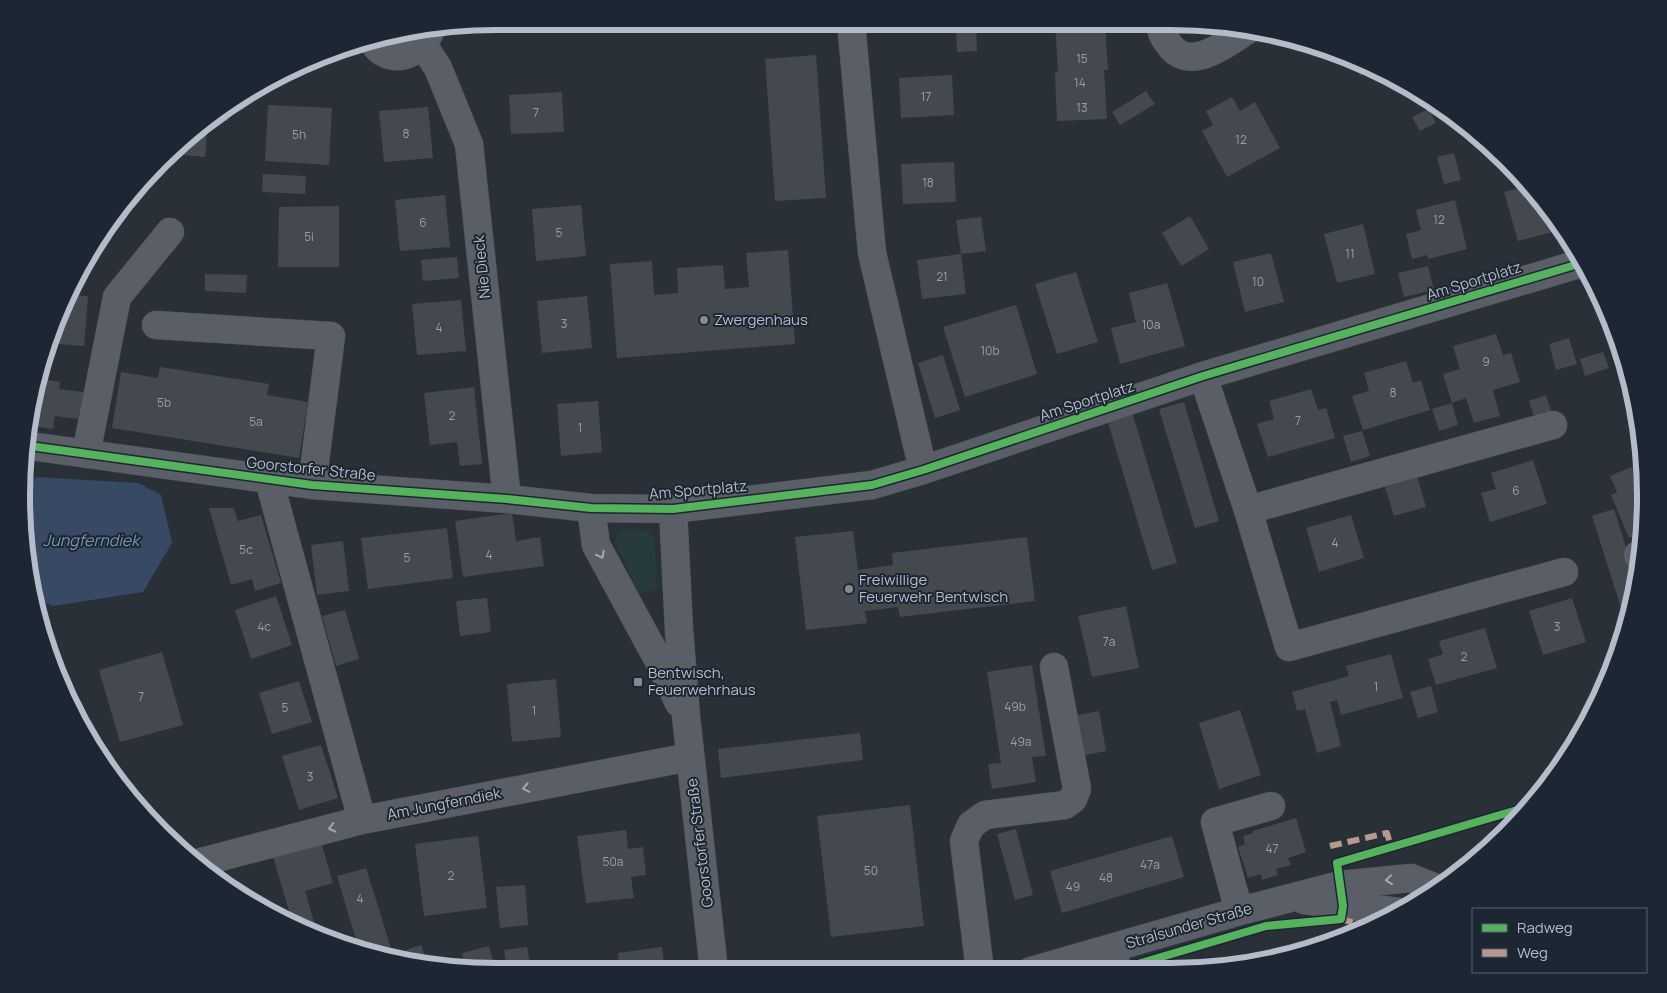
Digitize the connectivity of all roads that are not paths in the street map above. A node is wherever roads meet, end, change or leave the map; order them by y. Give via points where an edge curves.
1 (852, 30) edge
2 (1161, 30) edge
3 (1239, 35) edge
4 (426, 39) edge
5 (375, 46) edge
6 (170, 232) dead end
7 (1576, 265) edge
8 (156, 326) dead end
9 (1203, 376) junction
10 (1552, 425) dead end
11 (33, 446) edge
12 (86, 454) junction
13 (923, 470) junction
14 (269, 480) junction
15 (312, 485) junction
16 (507, 499) junction
17 (591, 508) junction
18 (673, 509) junction
19 (1248, 510) junction
20 (1564, 572) dead end
21 (1054, 667) dead end
22 (686, 716) junction
23 (690, 757) junction
24 (1271, 806) dead end
25 (362, 820) junction
26 (206, 861) edge
27 (1428, 885) edge
28 (1290, 898) junction
29 (1386, 910) edge
30 (1240, 911) junction
31 (1114, 959) edge
32 (713, 963) edge
33 (979, 963) edge
34 (1086, 963) edge

1 - 13 street via 872,253
2 - 3 street via 1173,51 1190,58 1212,52
4 - 5 street, Nie Dieck via 412,53 399,56 386,54
4 - 16 street, Nie Dieck via 469,144
6 - 12 street via 117,297
7 - 9 street, Am Sportplatz
8 - 15 street via 331,336
9 - 13 street, Am Sportplatz
9 - 19 street
10 - 19 street
11 - 12 street, Goorstorfer Straße
12 - 14 street, Goorstorfer Straße
13 - 18 street, Am Sportplatz via 872,485
14 - 15 street, Goorstorfer Straße
14 - 25 street
15 - 16 street, Goorstorfer Straße
16 - 17 street, Goorstorfer Straße
17 - 18 street, Am Sportplatz
17 -> 22 street, Goorstorfer Straße via 596,545
18 - 22 street, Goorstorfer Straße
19 - 20 street via 1289,647
21 - 33 street via 1077,789 1065,805 985,815 971,825 964,841
22 - 23 street, Goorstorfer Straße
23 -> 25 street, Am Jungferndiek
23 - 32 street, Goorstorfer Straße
24 - 30 street via 1215,822
25 -> 26 street, Am Jungferndiek
27 -> 28 street, Stralsunder Straße via 1411,878 1340,885
28 - 29 street, Stralsunder Straße
28 - 30 street, Stralsunder Straße
30 - 31 street, Stralsunder Straße
31 - 34 street, Stralsunder Straße

